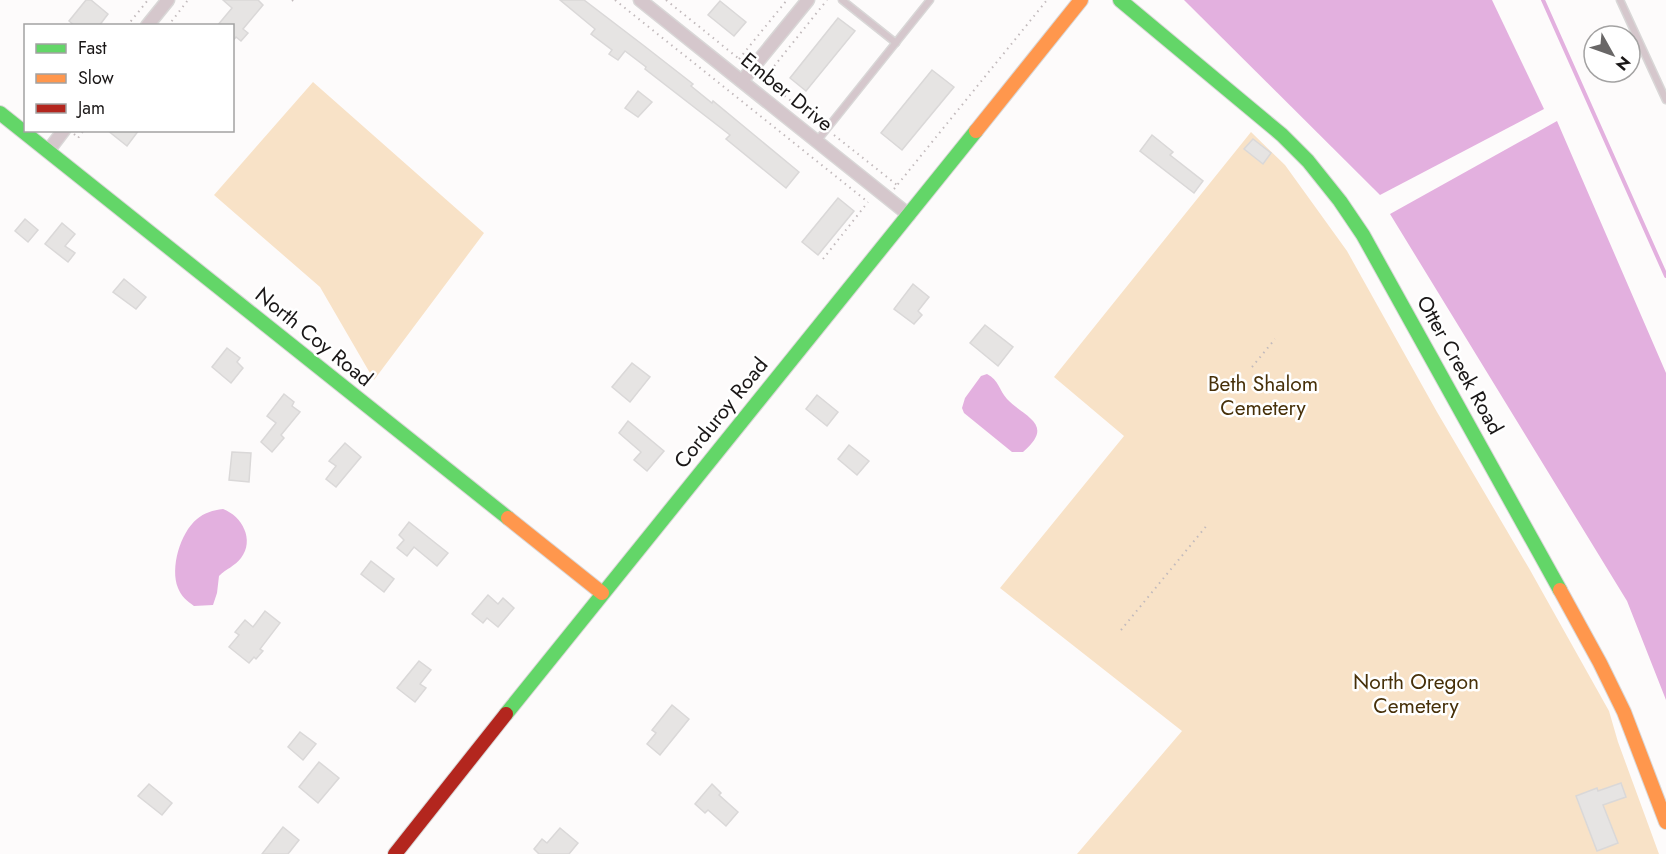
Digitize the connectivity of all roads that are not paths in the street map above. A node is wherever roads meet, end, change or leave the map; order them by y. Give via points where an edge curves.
1 (168, 0) edge
2 (640, 0) edge
3 (808, 0) edge
4 (842, 0) edge
5 (930, 0) edge
6 (1081, 0) edge
7 (1120, 0) edge
8 (1620, 0) edge
9 (149, 24) edge
10 (896, 43) junction
11 (742, 81) junction
12 (1666, 100) edge
13 (0, 113) edge
14 (62, 132) edge
15 (817, 141) junction
16 (48, 151) junction
17 (909, 215) junction
18 (602, 593) junction
19 (1666, 822) edge
20 (395, 854) edge

1 - 9 street
2 - 11 street, Ember Drive
3 - 11 street
4 - 10 lane
5 - 10 lane
6 - 17 street, Corduroy Road
7 - 19 street, Otter Creek Road via 1282,135 1334,193 1363,235 1600,663 1628,721
8 - 12 lane
10 - 15 lane
11 - 15 street, Ember Drive
13 - 16 street, North Coy Road
14 - 16 street
15 - 17 street, Ember Drive
16 - 18 street, North Coy Road
17 - 18 street, Corduroy Road
18 - 20 street, Corduroy Road

